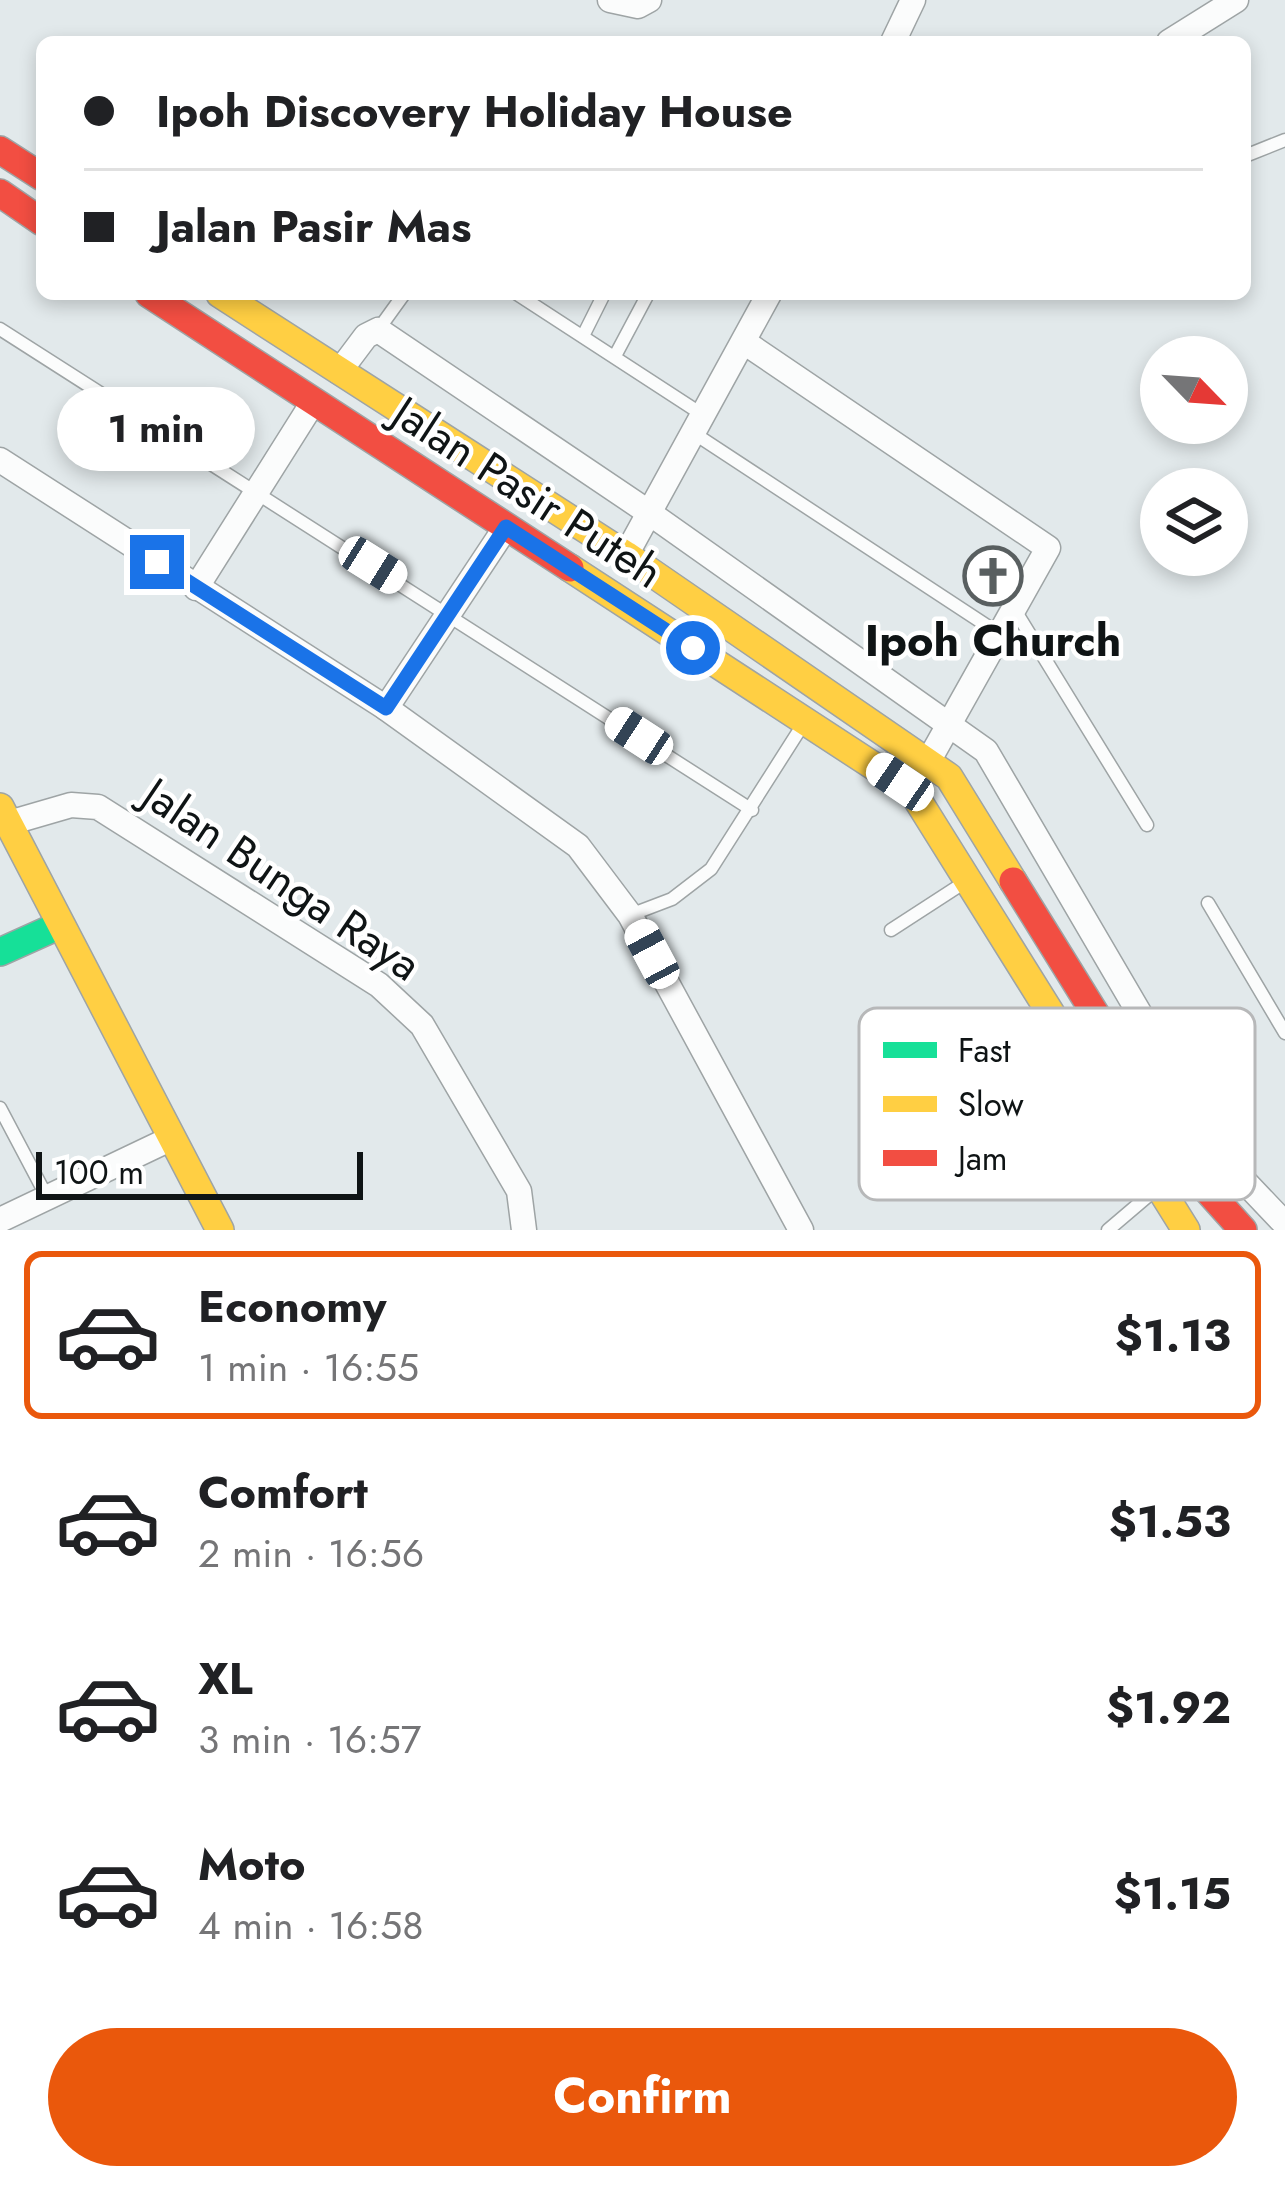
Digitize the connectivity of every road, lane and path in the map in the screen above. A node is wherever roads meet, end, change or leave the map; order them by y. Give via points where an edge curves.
1 (610, 0) edge
2 (649, 0) edge
3 (913, 0) edge
4 (1236, 0) edge
5 (896, 36) edge
6 (1179, 36) edge
7 (1285, 140) edge
8 (1251, 154) edge
9 (0, 193) edge
10 (36, 218) edge
11 (158, 300) edge
12 (229, 300) edge
13 (400, 300) edge
14 (526, 300) edge
15 (601, 300) edge
16 (645, 300) edge
17 (766, 300) edge
18 (0, 329) edge
19 (378, 330) junction
20 (583, 336) junction
21 (744, 342) junction
22 (615, 356) junction
23 (339, 372) junction
24 (312, 404) junction
25 (700, 425) junction
26 (0, 460) edge
27 (256, 491) junction
28 (648, 512) junction
29 (506, 527) junction
30 (626, 554) junction
31 (196, 588) junction
32 (1016, 612) junction
33 (451, 614) junction
34 (1002, 635) junction
35 (386, 708) junction
36 (806, 720) junction
37 (950, 724) junction
38 (928, 760) junction
39 (752, 809) junction
40 (4, 815) edge
41 (1148, 825) dead end
42 (978, 890) junction
43 (1208, 903) dead end
44 (630, 915) junction
45 (60, 925) junction
46 (891, 930) dead end
47 (0, 952) edge
48 (1111, 958) junction
49 (1075, 980) junction
50 (1048, 1008) edge
51 (1092, 1008) edge
52 (1139, 1008) edge
53 (1285, 1033) edge
54 (0, 1108) edge
55 (172, 1138) junction
56 (1255, 1192) edge
57 (46, 1197) junction
58 (1143, 1200) edge
59 (1164, 1200) edge
60 (1216, 1200) edge
61 (0, 1220) edge
62 (1285, 1224) edge
63 (220, 1230) edge
64 (524, 1230) edge
65 (801, 1230) edge
66 (1108, 1230) edge
67 (1186, 1230) edge
68 (1243, 1230) edge

1 - 2 street
3 - 5 street
4 - 6 street
7 - 8 lane
9 - 10 main road
11 - 24 main road, Jalan Pasir Puteh
12 - 23 main road, Jalan Pasir Puteh
13 - 19 lane
14 - 20 lane
15 - 20 lane
16 - 22 lane
17 - 21 street
18 - 27 lane
19 - 23 street
19 - 28 street
20 - 22 lane
21 - 25 street
21 - 32 street via 1043,541 1046,556
22 - 25 lane
23 - 30 main road, Jalan Pasir Puteh
24 - 27 street
24 - 29 main road, Jalan Pasir Puteh
25 - 28 street
25 - 34 lane
26 - 31 street
27 - 31 street
27 - 33 lane
28 - 30 street
28 - 37 street
29 - 33 street
29 - 36 main road, Jalan Pasir Puteh
30 - 38 main road, Jalan Pasir Puteh
31 - 35 street
32 - 34 street
32 - 41 lane
33 - 35 street
33 - 39 lane
34 - 37 street
35 - 44 street via 578,846
36 - 39 lane
36 - 42 main road, Jalan Pasir Puteh via 912,791
37 - 38 street
37 - 48 street via 986,751
38 - 42 main road via 926,782 986,874
38 - 49 main road, Jalan Pasir Puteh via 960,792
39 - 44 lane via 694,886
40 - 45 main road, Jalan Bunga Raya
40 - 64 street, Jalan Bunga Raya via 98,807 379,985 422,1024 445,1059 519,1191
42 - 46 lane
42 - 50 main road, Jalan Pasir Puteh
43 - 53 lane
44 - 65 street
45 - 47 main road
45 - 55 main road, Jalan Bunga Raya
48 - 49 street
48 - 52 street
49 - 51 main road, Jalan Pasir Puteh
54 - 57 lane
55 - 57 street
55 - 63 main road, Jalan Bunga Raya
56 - 62 street
57 - 61 street
58 - 66 lane
59 - 67 main road, Jalan Pasir Puteh
60 - 68 main road, Jalan Pasir Puteh

